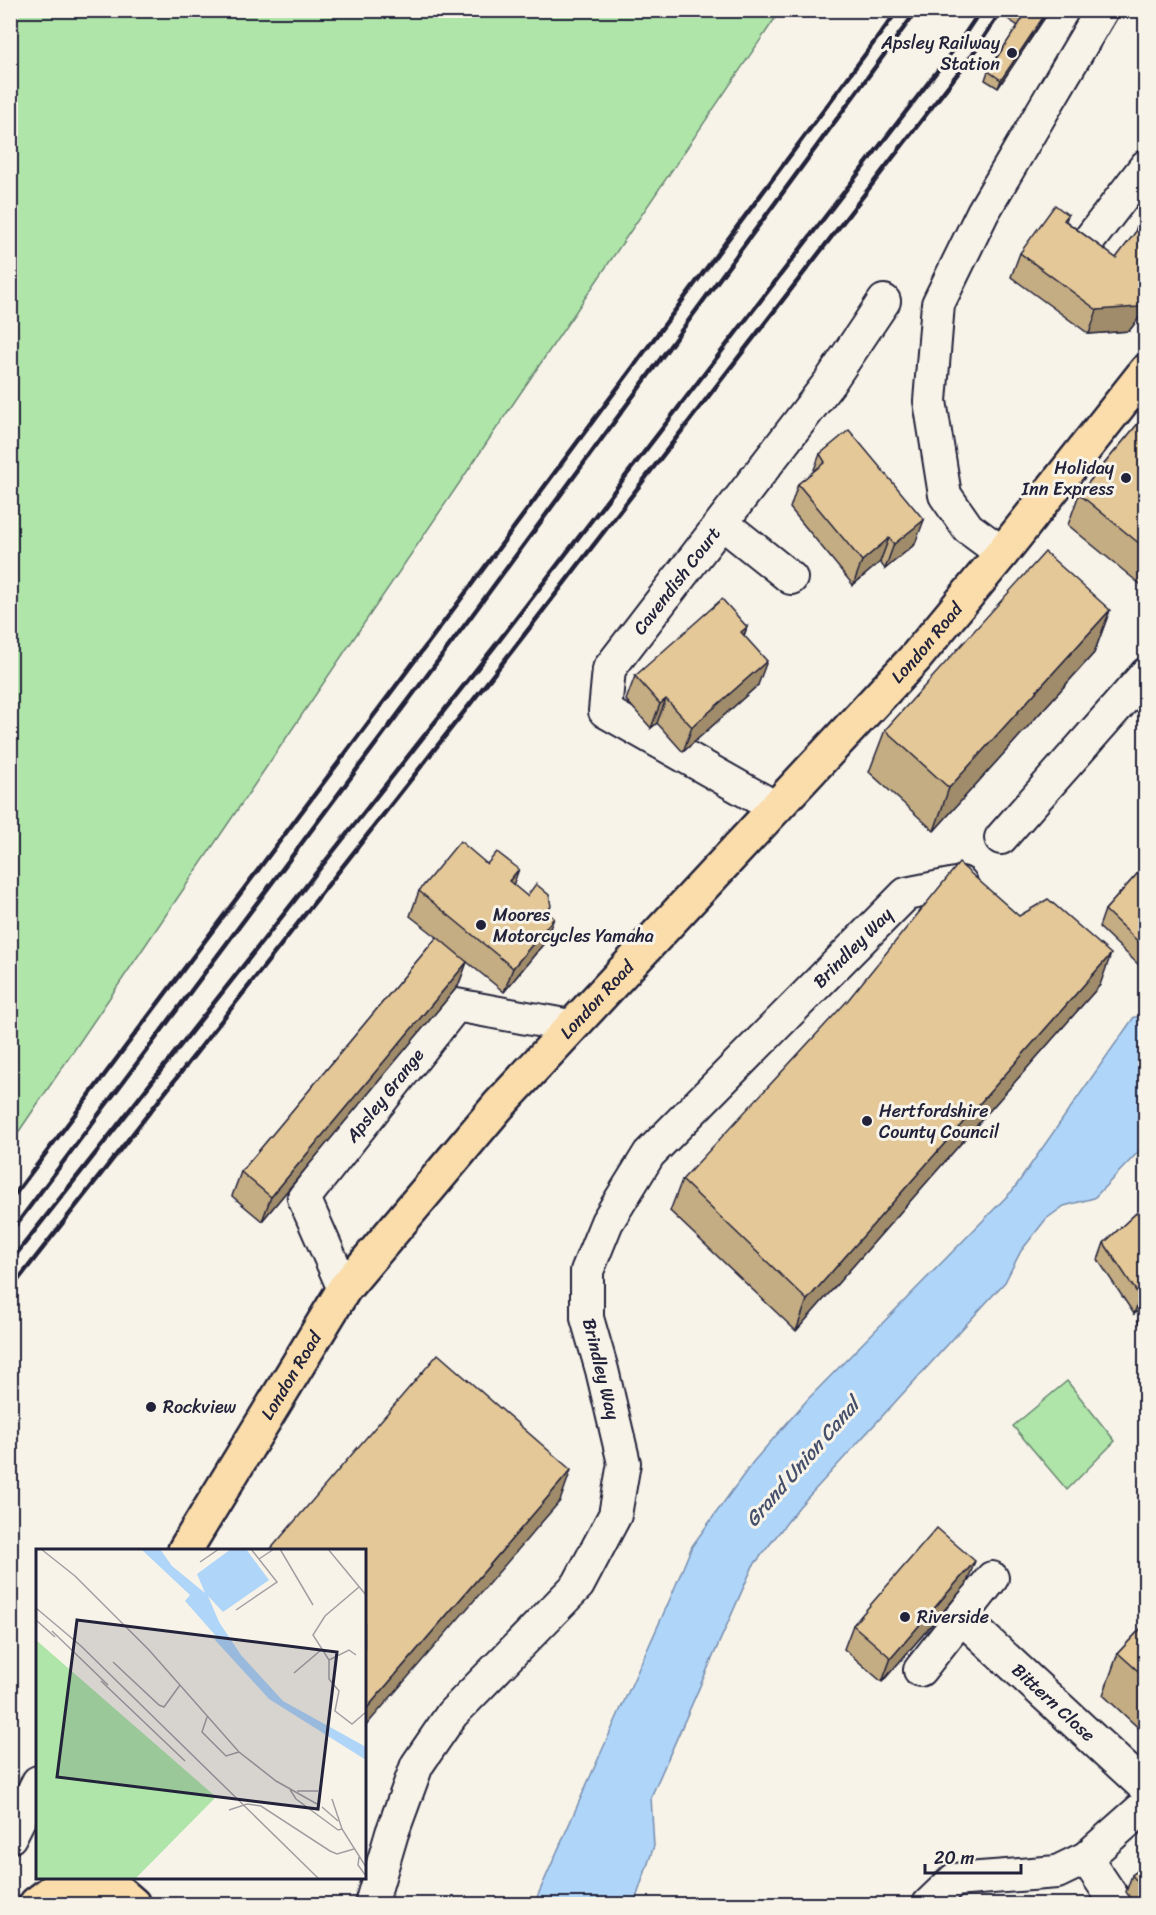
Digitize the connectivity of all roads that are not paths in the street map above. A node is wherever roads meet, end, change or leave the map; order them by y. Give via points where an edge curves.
1 (1102, 10) edge
2 (1146, 166) edge
3 (1080, 252) edge
4 (884, 301) dead end
5 (1146, 371) edge
6 (722, 523) junction
7 (1002, 553) junction
8 (790, 578) dead end
9 (1144, 679) edge
10 (776, 808) junction
11 (1001, 838) dead end
12 (961, 883) edge
13 (570, 1026) junction
14 (344, 1289) junction
15 (186, 1549) edge
16 (992, 1578) dead end
17 (961, 1617) junction
18 (920, 1670) dead end
19 (36, 1786) edge
20 (1146, 1788) edge
21 (1146, 1806) edge
22 (10, 1837) edge
23 (1086, 1858) junction
24 (46, 1879) edge
25 (127, 1879) edge
26 (35, 1905) edge
27 (134, 1905) edge
28 (370, 1905) edge
29 (929, 1905) edge
30 (1117, 1905) edge

1 - 7 street via 983,212 938,304 930,401 945,495 968,528
2 - 3 street
4 - 6 street, Cavendish Court via 829,383
5 - 7 main road, London Road
6 - 8 street
6 - 10 street, Cavendish Court via 609,669 605,711
7 - 10 main road, London Road via 916,657
9 - 11 street
10 - 13 main road, London Road
12 - 28 street, Brindley Way via 906,894 649,1154 607,1222 586,1271 587,1318 624,1463 615,1515 578,1585 452,1714 417,1764
13 - 14 main road, London Road
13 - 14 street, Apsley Grange via 456,1005 304,1198
14 - 15 main road, London Road
16 - 17 street
17 - 18 street
17 - 20 street, Bittern Close
19 - 22 street
21 - 23 street
23 - 29 street via 1057,1872 954,1880
23 - 30 street
24 - 26 main road
25 - 27 main road
26 - 27 main road via 61,1885 91,1881 112,1886

